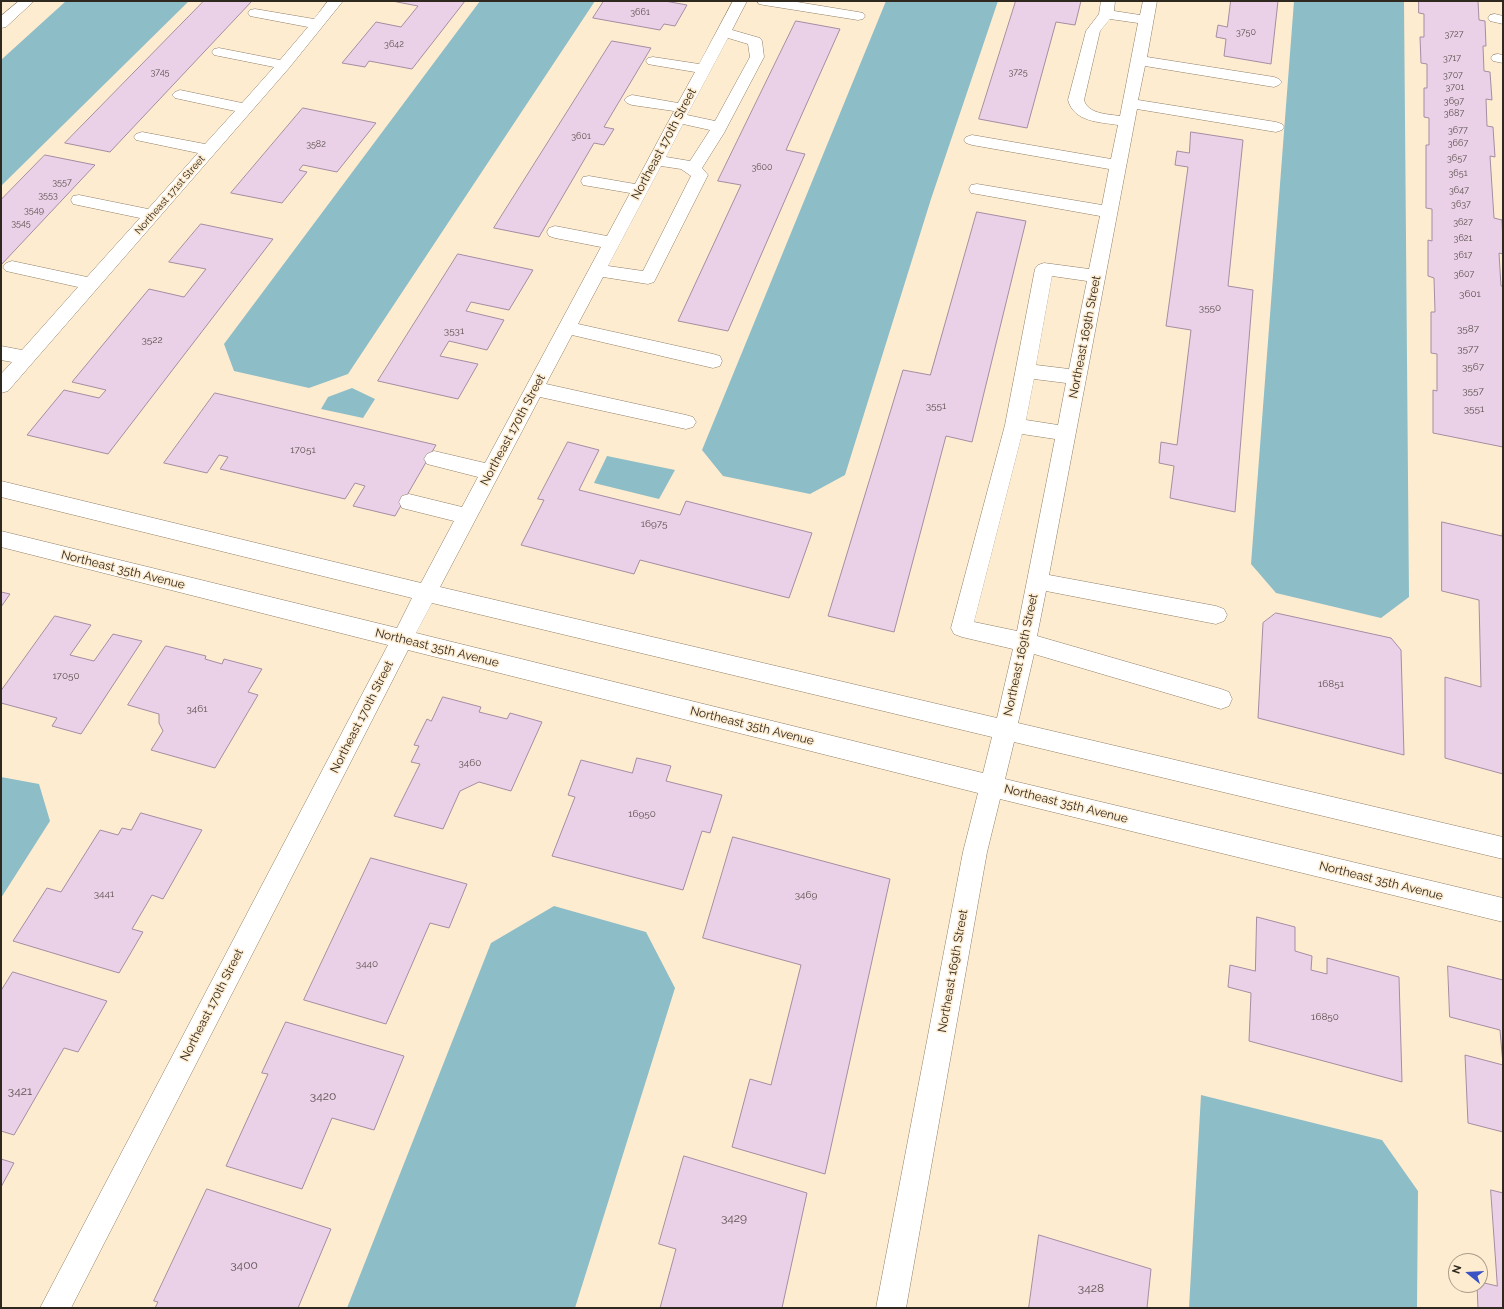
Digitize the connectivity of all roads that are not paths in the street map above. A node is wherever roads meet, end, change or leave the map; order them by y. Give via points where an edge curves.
1 (27, 1) edge
2 (336, 1) edge
3 (740, 1) edge
4 (764, 1) edge
5 (1150, 1) edge
6 (1107, 8) edge
7 (255, 14) dead end
8 (858, 16) dead end
9 (1146, 20) junction
10 (1, 24) edge
11 (318, 24) junction
12 (724, 32) junction
13 (219, 52) dead end
14 (654, 60) dead end
15 (1138, 60) junction
16 (284, 64) junction
17 (704, 69) junction
18 (1274, 82) dead end
19 (180, 94) dead end
20 (632, 100) dead end
21 (1130, 103) junction
22 (245, 108) junction
23 (681, 113) junction
24 (1126, 122) junction
25 (719, 127) junction
26 (1276, 127) dead end
27 (142, 137) dead end
28 (972, 140) dead end
29 (208, 150) junction
30 (656, 160) junction
31 (1118, 165) junction
32 (693, 170) junction
33 (589, 181) dead end
34 (977, 189) dead end
35 (640, 190) junction
36 (79, 200) dead end
37 (1109, 212) junction
38 (152, 215) junction
39 (555, 232) dead end
40 (612, 243) junction
41 (12, 267) dead end
42 (598, 270) junction
43 (1097, 276) junction
44 (92, 284) junction
45 (567, 328) junction
46 (1, 353) edge
47 (26, 358) junction
48 (713, 361) dead end
49 (1026, 371) junction
50 (1077, 377) junction
51 (1, 386) edge
52 (534, 389) junction
53 (686, 422) dead end
54 (1015, 425) junction
55 (1066, 434) junction
56 (434, 459) dead end
57 (491, 472) junction
58 (1, 489) edge
59 (409, 502) dead end
60 (467, 516) junction
61 (1, 539) edge
62 (1037, 580) junction
63 (426, 592) junction
64 (1216, 615) dead end
65 (402, 639) junction
66 (1025, 642) junction
67 (1221, 699) dead end
68 (1005, 729) junction
69 (991, 786) junction
70 (1503, 848) edge
71 (1503, 910) edge
72 (55, 1308) edge
73 (891, 1308) edge

1 - 10 street
2 - 11 street, Northeast 171st Street
3 - 12 street, Northeast 170th Street
4 - 8 street
5 - 9 street, Northeast 169th Street
6 - 9 street
6 - 24 street via 1093,31 1076,100 1078,107 1088,114
7 - 11 street
9 - 15 street, Northeast 169th Street
11 - 16 street, Northeast 171st Street
12 - 17 street, Northeast 170th Street
12 - 25 street via 755,41 757,57
13 - 16 street
14 - 17 street
15 - 18 street
15 - 21 street, Northeast 169th Street
16 - 22 street, Northeast 171st Street
17 - 23 street, Northeast 170th Street
19 - 22 street
20 - 23 street
21 - 24 street, Northeast 169th Street
21 - 26 street
22 - 29 street, Northeast 171st Street
23 - 25 street
23 - 30 street, Northeast 170th Street
24 - 31 street, Northeast 169th Street
25 - 32 street
27 - 29 street
28 - 31 street
29 - 38 street, Northeast 171st Street
30 - 32 street via 686,165
30 - 35 street, Northeast 170th Street
31 - 37 street, Northeast 169th Street
32 - 42 street via 700,175 648,278
33 - 35 street
34 - 37 street
35 - 40 street, Northeast 170th Street
36 - 38 street
37 - 43 street, Northeast 169th Street
38 - 44 street, Northeast 171st Street
39 - 40 street
40 - 42 street, Northeast 170th Street
41 - 44 street
42 - 45 street, Northeast 170th Street
43 - 49 street via 1044,269
43 - 50 street, Northeast 169th Street
44 - 47 street, Northeast 171st Street
45 - 48 street
45 - 52 street, Northeast 170th Street
46 - 47 street
47 - 51 street, Northeast 171st Street
49 - 50 street
49 - 54 street
50 - 55 street, Northeast 169th Street
52 - 53 street
52 - 57 street, Northeast 170th Street
54 - 55 street
54 - 66 street via 962,628
55 - 62 street, Northeast 169th Street
56 - 57 street
57 - 60 street, Northeast 170th Street
58 - 63 street
59 - 60 street
60 - 63 street, Northeast 170th Street
61 - 65 street, Northeast 35th Avenue
62 - 64 street
62 - 66 street, Northeast 169th Street
63 - 65 street, Northeast 170th Street
63 - 68 street
65 - 69 street, Northeast 35th Avenue
65 - 72 street, Northeast 170th Street
66 - 67 street
66 - 68 street, Northeast 169th Street
68 - 69 street, Northeast 169th Street
68 - 70 street
69 - 71 street, Northeast 35th Avenue
69 - 73 street, Northeast 169th Street via 975,852

